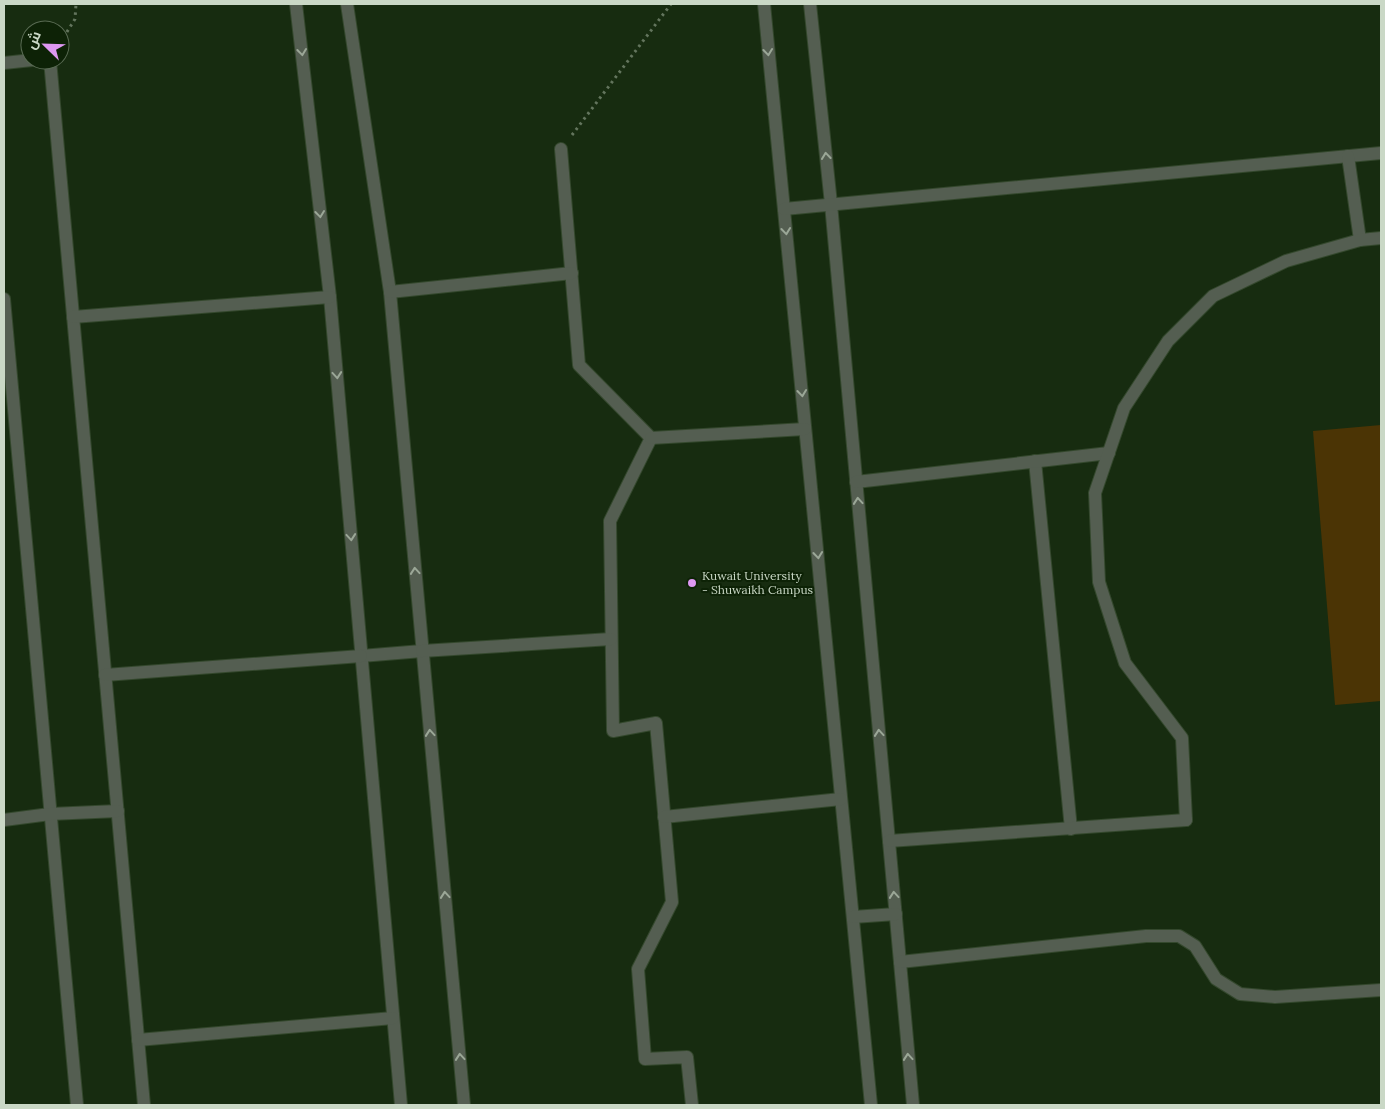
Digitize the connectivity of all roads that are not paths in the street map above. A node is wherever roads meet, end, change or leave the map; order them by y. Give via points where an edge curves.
1 (296, 4) edge
2 (347, 4) edge
3 (764, 4) edge
4 (810, 4) edge
5 (20, 61) edge
6 (4, 63) edge
7 (51, 70) edge
8 (561, 149) road end
9 (1381, 153) edge
10 (1348, 156) junction
11 (831, 204) junction
12 (784, 209) junction
13 (1381, 238) edge
14 (1360, 240) junction
15 (572, 273) junction
16 (390, 292) junction
17 (330, 297) junction
18 (4, 299) edge
19 (73, 317) junction
20 (806, 429) junction
21 (651, 438) junction
22 (1109, 453) junction
23 (1035, 461) junction
24 (856, 482) junction
25 (611, 638) junction
26 (422, 650) junction
27 (361, 656) junction
28 (105, 675) junction
29 (841, 799) junction
30 (118, 812) junction
31 (50, 814) junction
32 (664, 817) junction
33 (4, 820) edge
34 (1071, 829) junction
35 (889, 841) junction
36 (896, 914) junction
37 (853, 917) junction
38 (900, 962) junction
39 (1381, 990) edge
40 (393, 1018) junction
41 (138, 1040) junction
42 (77, 1105) edge
43 (144, 1105) edge
44 (401, 1105) edge
45 (464, 1105) edge
46 (692, 1105) edge
47 (871, 1105) edge
48 (913, 1105) edge

1 -> 17 street
2 - 16 street
3 -> 12 street
11 -> 4 street
5 - 6 street
7 - 19 street
8 - 15 street
9 - 10 street
10 - 11 street
10 - 14 street
11 - 12 street
11 - 24 street
12 -> 20 street
13 - 14 street
14 - 22 street via 1286,261 1213,296 1168,341 1124,408
15 - 16 street
15 - 21 street via 579,365
26 -> 16 street
17 - 19 street
17 -> 27 street
18 - 31 street
19 - 28 street
20 - 21 street
20 -> 29 street
21 - 25 street via 610,520
22 - 23 street
22 - 34 street via 1095,494 1099,582 1124,663 1182,738 1186,820
23 - 24 street
23 - 34 street
35 -> 24 street
25 - 26 street
25 - 32 street via 613,731 656,723
26 - 27 street
45 -> 26 street
27 - 28 street
27 - 40 street
28 - 30 street
29 - 32 street
29 - 37 street
30 - 31 street
30 - 41 street
31 - 33 street
31 - 42 street
32 - 46 street via 672,902 638,969 644,1059 687,1058
34 - 35 street
36 -> 35 street
36 - 37 street
36 - 38 street
37 - 47 street
38 - 39 street via 1146,936 1179,936 1195,946 1216,980 1240,994 1275,997
48 -> 38 street
40 - 41 street
40 - 44 street
41 - 43 street

